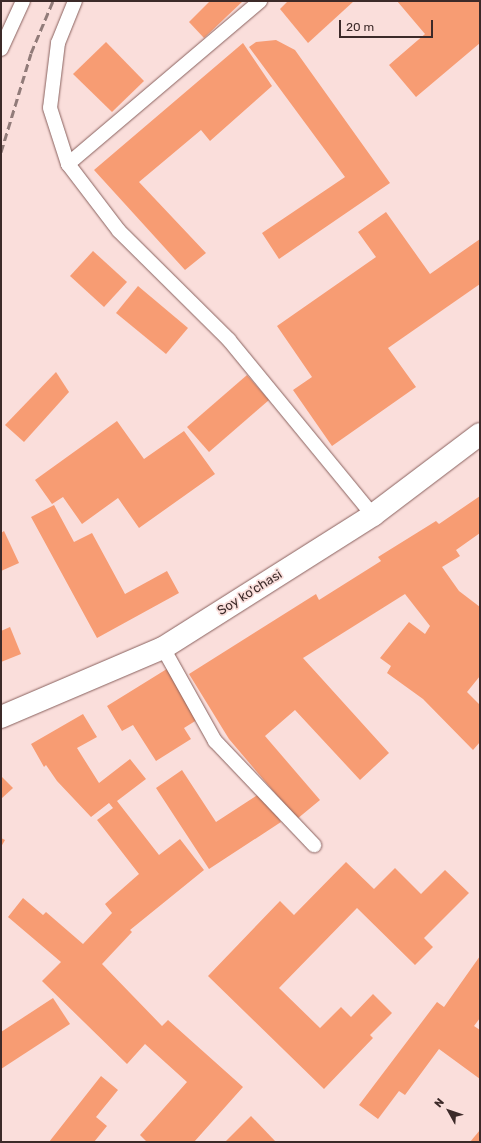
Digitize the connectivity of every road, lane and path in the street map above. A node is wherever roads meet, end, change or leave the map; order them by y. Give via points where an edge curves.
1 (23, 1) edge
2 (75, 1) edge
3 (260, 1) edge
4 (1, 49) edge
5 (68, 164) junction
6 (480, 434) edge
7 (373, 515) junction
8 (163, 648) junction
9 (1, 717) edge
10 (314, 845) dead end

1 - 4 lane
2 - 5 lane via 58,43 50,108
3 - 5 lane
5 - 7 lane via 119,231 229,340
6 - 7 main road, Soy ko'chasi
7 - 8 main road, Soy ko'chasi
8 - 9 main road, Soy ko'chasi
8 - 10 lane via 215,741

